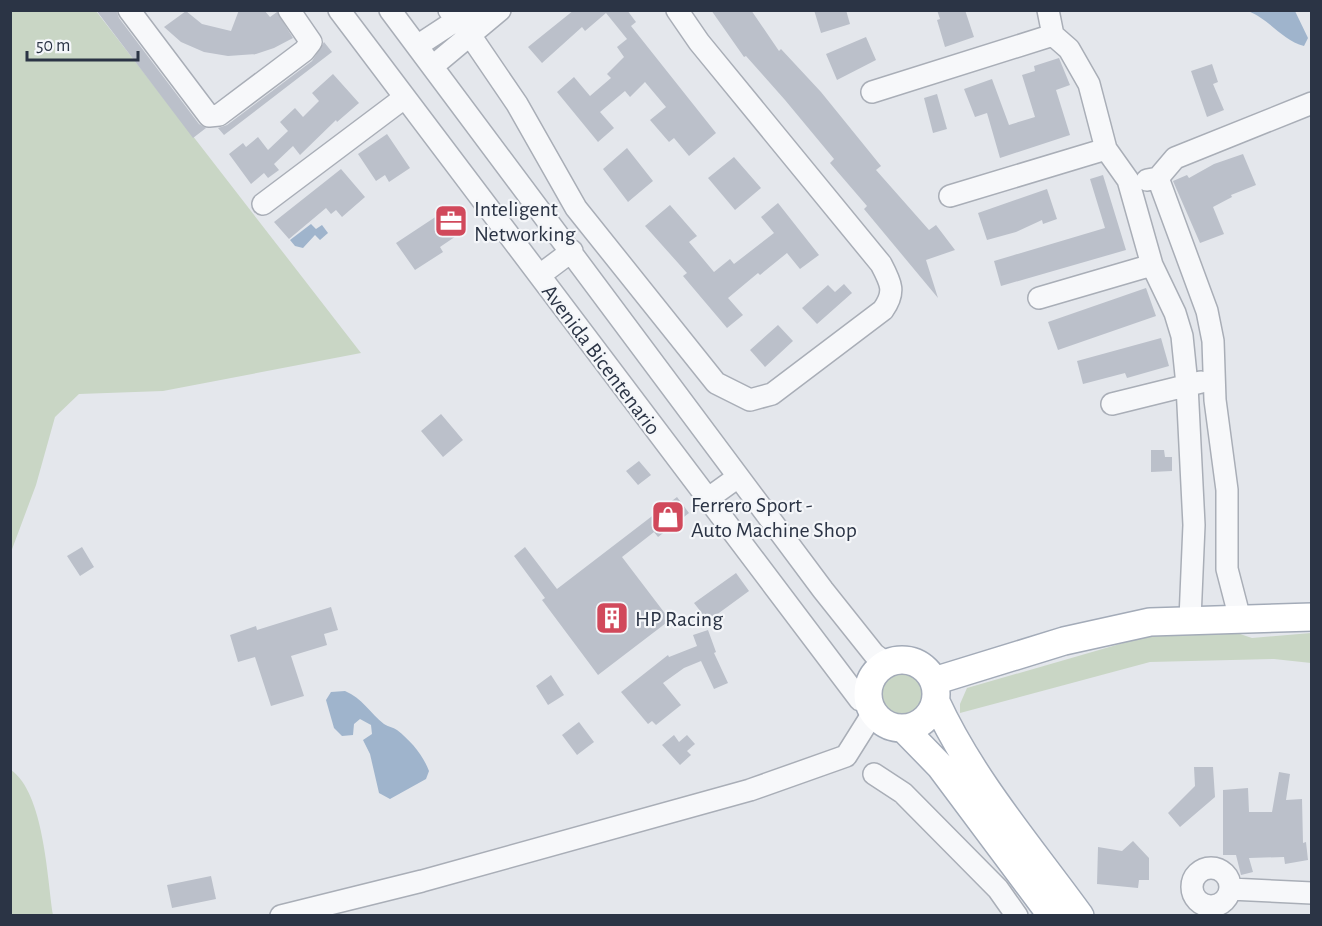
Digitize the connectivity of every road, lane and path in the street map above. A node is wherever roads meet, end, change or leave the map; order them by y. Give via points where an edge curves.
1 (129, 10) edge
2 (289, 10) edge
3 (339, 10) edge
4 (390, 10) edge
5 (500, 10) edge
6 (677, 10) edge
7 (1048, 10) edge
8 (462, 19) edge
9 (1053, 35) junction
10 (417, 46) junction
11 (433, 66) junction
12 (872, 93) dead end
13 (404, 98) junction
14 (1311, 103) edge
15 (1106, 149) junction
16 (1158, 178) junction
17 (1128, 180) junction
18 (950, 196) dead end
19 (263, 204) dead end
20 (572, 251) junction
21 (1152, 265) junction
22 (540, 275) junction
23 (1039, 298) dead end
24 (1216, 378) junction
25 (1187, 385) junction
26 (1112, 404) dead end
27 (738, 477) junction
28 (706, 500) junction
29 (1227, 569) junction
30 (1193, 572) junction
31 (823, 590) junction
32 (794, 614) junction
33 (1311, 617) edge
34 (1190, 619) junction
35 (1240, 619) junction
36 (886, 663) junction
37 (935, 691) junction
38 (871, 708) junction
39 (903, 729) junction
40 (874, 774) dead end
41 (1311, 893) edge
42 (1227, 902) edge
43 (281, 915) edge
44 (1017, 915) edge
45 (1052, 915) edge
46 (1080, 915) edge

1 - 2 street via 209,116 219,115 311,42
3 - 13 street, Avenida Bicentenario
4 - 10 street, Avenida Bicentenario
5 - 8 street
6 - 8 street via 881,264 893,288 891,300 883,310 772,394 750,400 716,383 576,208
7 - 9 street
8 - 10 street
8 - 11 street
9 - 12 street
9 - 15 street via 1069,49 1089,84
10 - 11 street, Avenida Bicentenario
11 - 20 street, Avenida Bicentenario
13 - 19 street
13 - 22 street, Avenida Bicentenario
14 - 16 street via 1175,158
15 - 17 street
15 - 18 street
16 - 17 street
16 - 24 street via 1207,310
17 - 21 street
20 - 22 street
20 - 27 street, Avenida Bicentenario
21 - 23 street
21 - 25 street via 1182,336
22 - 28 street, Avenida Bicentenario
24 - 25 street
24 - 29 street via 1215,400 1227,490
25 - 26 street
25 - 30 street
27 - 28 street
27 - 31 street, Avenida Bicentenario
28 - 32 street, Avenida Bicentenario
29 - 30 street
29 - 35 street
30 - 34 street
31 - 32 street via 801,602
31 - 36 street, Avenida Bicentenario via 874,654
32 - 38 street, Avenida Bicentenario via 860,700
33 - 35 main road
34 - 35 main road
34 - 37 main road via 1149,622 1064,641
36 - 37 main road via 909,660 928,671
36 - 38 main road via 871,680
37 - 39 main road via 924,721
37 - 46 main road via 953,738 970,766
38 - 39 main road via 881,722
38 - 43 street via 846,756 750,790
39 - 45 main road via 940,766
40 - 44 street via 903,793 998,889
41 - 42 street

